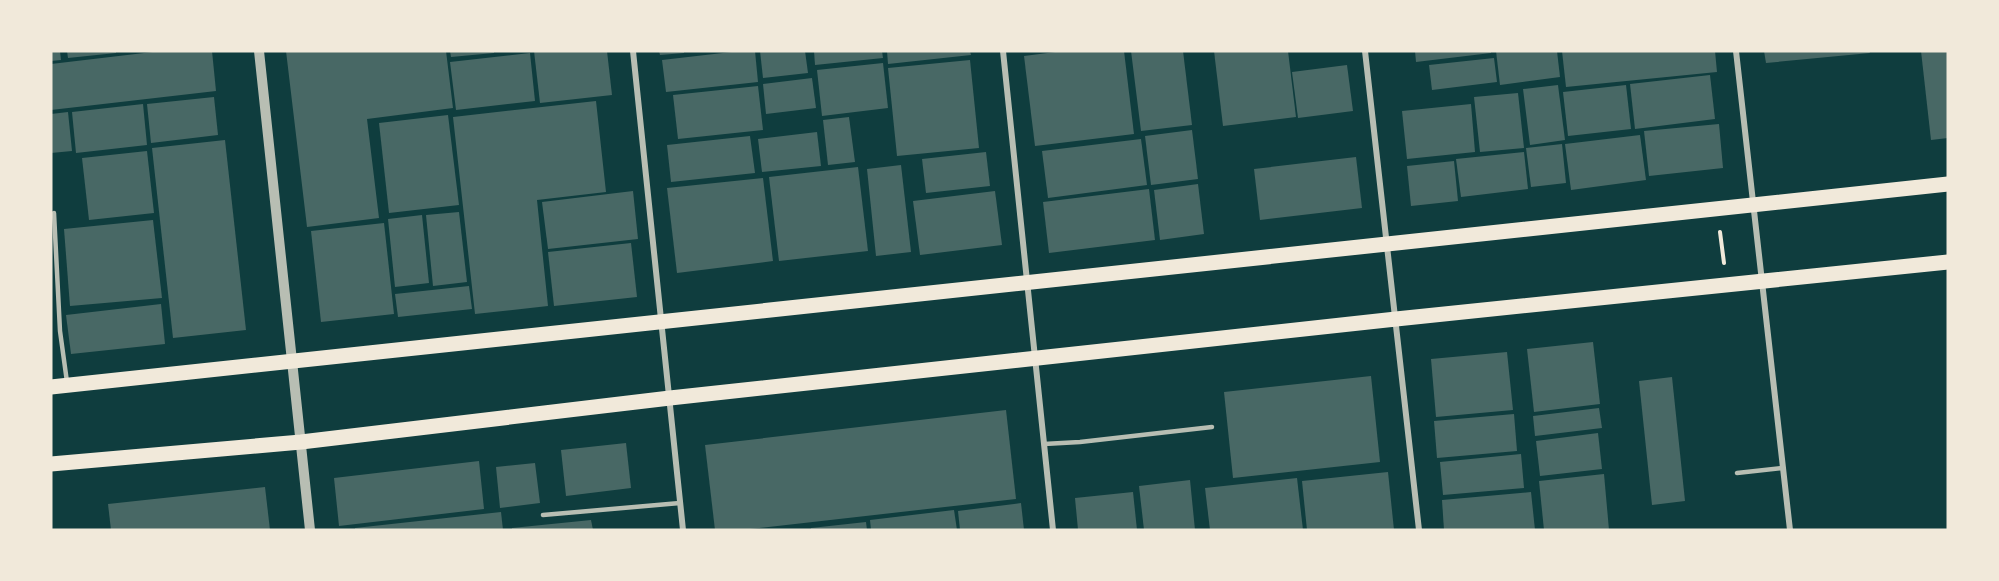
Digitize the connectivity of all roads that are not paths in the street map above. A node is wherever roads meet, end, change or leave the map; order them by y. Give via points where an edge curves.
1 (258, 51) edge
2 (633, 51) edge
3 (1003, 51) edge
4 (1365, 51) edge
5 (1736, 51) edge
6 (1948, 184) edge
7 (1753, 205) junction
8 (54, 213) dead end
9 (1386, 244) junction
10 (1948, 262) edge
11 (1761, 281) junction
12 (1028, 282) junction
13 (1396, 319) junction
14 (661, 321) junction
15 (1035, 358) junction
16 (292, 361) junction
17 (67, 385) junction
18 (51, 387) edge
19 (670, 398) junction
20 (1212, 428) dead end
21 (300, 442) junction
22 (1044, 444) junction
23 (51, 464) edge
24 (1782, 468) junction
25 (1737, 473) dead end
26 (680, 503) junction
27 (543, 515) dead end
28 (310, 530) edge
29 (683, 530) edge
30 (1053, 530) edge
31 (1419, 530) edge
32 (1790, 530) edge

1 - 16 street
2 - 14 street
3 - 12 street
4 - 9 street
5 - 7 street
6 - 7 main road
7 - 9 main road
7 - 11 street
8 - 17 lane
9 - 12 main road
9 - 13 street
10 - 11 main road
11 - 13 main road
11 - 24 street
12 - 14 main road
12 - 15 street
13 - 15 main road
13 - 31 street
14 - 16 main road
14 - 19 street
15 - 19 main road
15 - 22 street
16 - 17 main road
16 - 21 street
17 - 18 main road
19 - 21 main road
19 - 26 street
20 - 22 lane
21 - 23 main road
21 - 28 street
22 - 30 street
24 - 25 lane
24 - 32 street
26 - 27 lane
26 - 29 street

